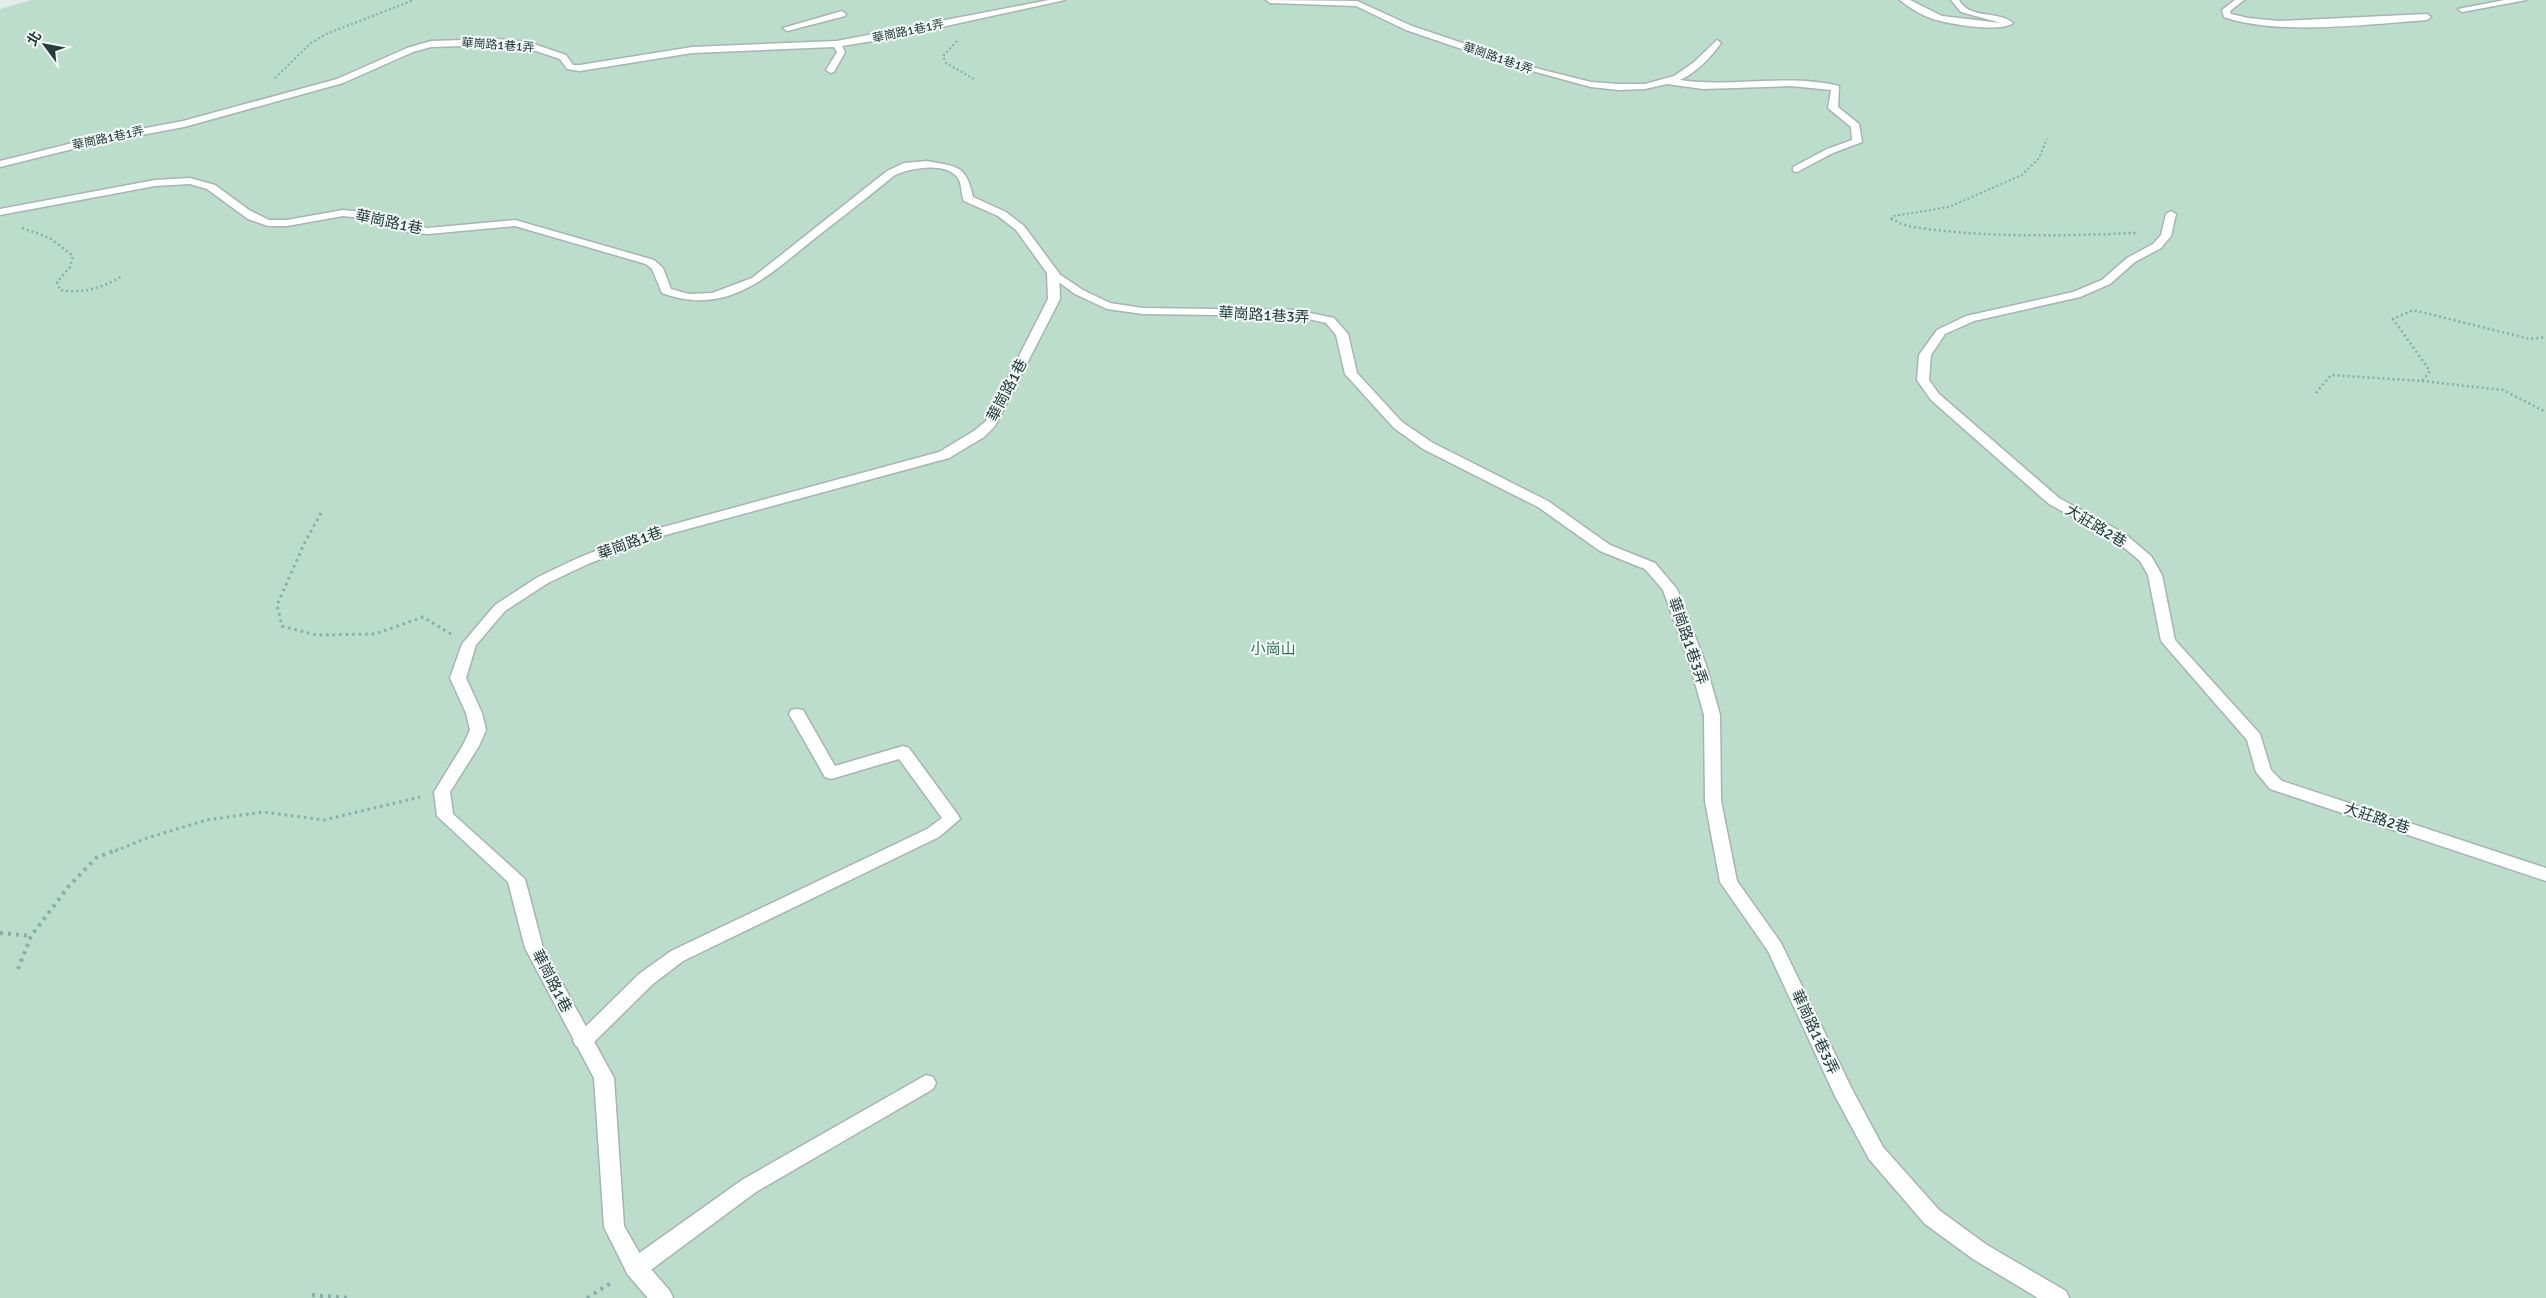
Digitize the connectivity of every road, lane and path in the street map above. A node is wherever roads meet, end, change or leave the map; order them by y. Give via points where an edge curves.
1 (414, 0) edge
2 (1061, 0) edge
3 (1270, 0) edge
4 (1904, 0) edge
5 (1955, 0) edge
6 (1960, 0) edge
7 (1966, 0) edge
8 (2240, 0) edge
9 (2522, 0) edge
10 (2462, 10) dead end
11 (842, 14) dead end
12 (2426, 17) dead end
13 (943, 23) junction
14 (787, 28) dead end
15 (1717, 43) dead end
16 (838, 44) junction
17 (831, 70) dead end
18 (974, 79) dead end
19 (1669, 82) junction
20 (240, 108) junction
21 (2046, 139) dead end
22 (0, 164) edge
23 (1797, 168) dead end
24 (0, 212) edge
25 (2172, 214) dead end
26 (17, 226) dead end
27 (2166, 236) junction
28 (1053, 273) junction
29 (122, 276) dead end
30 (2546, 337) edge
31 (2422, 380) junction
32 (2316, 393) dead end
33 (2546, 412) edge
34 (321, 513) dead end
35 (469, 644) junction
36 (797, 714) dead end
37 (442, 792) junction
38 (2546, 875) edge
39 (0, 933) edge
40 (31, 936) junction
41 (18, 969) dead end
42 (583, 1041) junction
43 (926, 1083) dead end
44 (636, 1268) junction
45 (312, 1295) dead end
46 (349, 1298) edge
47 (662, 1298) edge
48 (2058, 1298) edge

1 - 20 path via 326,34 311,43
2 - 13 street, 華崗路1巷1弄
3 - 19 street, 華崗路1巷1弄 via 1335,0 1358,4 1403,25 1556,77 1625,86
4 - 5 street via 1942,19 1999,26 2009,23 1964,10 1956,5
6 - 7 street
8 - 12 street via 2226,10 2228,14 2240,20 2285,25
9 - 10 street
11 - 14 street
13 - 16 street, 華崗路1巷1弄
13 - 18 path via 961,31 957,42 943,56 946,63
15 - 19 street, 華崗路1巷1弄 via 1695,67
16 - 17 street via 841,52
16 - 20 street, 華崗路1巷1弄 via 692,50 580,68 570,67 563,57 528,45 446,42 410,50 340,81
19 - 23 street via 1708,86 1827,85 1836,88 1833,108 1856,126 1857,142
20 - 22 street, 華崗路1巷1弄 via 184,124 93,141
21 - 27 path via 2039,158 2022,175 1949,207 1890,219 1913,227 1980,236 2029,238 2144,233
24 - 28 street, 華崗路1巷 via 180,180 211,187 255,220 270,223 342,213 364,214 415,230 515,223 650,262 657,268 666,291 680,298 713,298 738,291 756,280 891,173 908,164 926,164 953,169 964,178 968,199 1002,214 1020,228
25 - 27 street
26 - 29 path via 50,238 73,256 70,267 57,282 60,290 71,293 111,284
27 - 38 street, 大莊路2巷 via 2106,282 2076,295 1970,318 1941,332 1925,355 1923,380 1935,397 2054,501 2120,537 2146,559 2155,575 2168,641 2254,738 2264,772 2276,786
28 - 35 street, 華崗路1巷 via 1054,299 991,424 979,434 944,455 646,536 583,561 543,580 500,608
28 - 48 street, 華崗路1巷3弄 via 1079,292 1107,306 1143,311 1296,313 1330,320 1342,334 1352,374 1398,425 1428,446 1543,504 1605,548 1650,566 1670,590 1698,665 1712,715 1713,802 1729,882 1775,948 1845,1096 1876,1153 1932,1217 1980,1252
30 - 31 path via 2530,339 2413,310 2393,319 2430,371
31 - 32 path via 2331,375
31 - 33 path via 2503,390
34 - 35 path via 277,605 282,626 316,636 374,634 423,617
35 - 37 street, 華崗路1巷 via 458,678 478,730
36 - 42 street via 831,773 903,752 952,819 933,833 677,956 646,980
37 - 40 path via 324,820 263,812 208,820 147,838 96,858 68,886
37 - 42 street, 華崗路1巷 via 445,816 516,879 534,948
39 - 40 path
40 - 41 path
42 - 44 street, 華崗路1巷 via 604,1078 614,1228
43 - 44 street via 749,1186
44 - 47 street, 華崗路1巷
45 - 46 path

